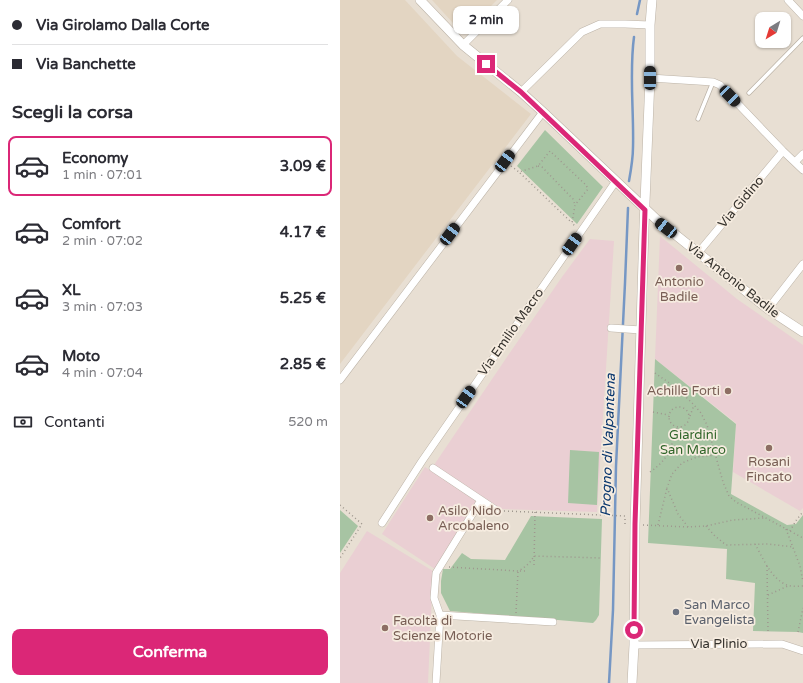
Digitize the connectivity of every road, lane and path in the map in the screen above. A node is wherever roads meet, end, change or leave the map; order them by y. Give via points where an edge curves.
1 (420, 0) edge
2 (508, 0) edge
3 (652, 0) edge
4 (788, 0) edge
5 (803, 3) edge
6 (797, 10) junction
7 (803, 16) edge
8 (650, 25) junction
9 (803, 38) edge
10 (463, 45) junction
11 (650, 78) junction
12 (713, 82) junction
13 (521, 92) junction
14 (749, 93) dead end
15 (542, 112) junction
16 (698, 119) dead end
17 (783, 151) junction
18 (803, 154) edge
19 (505, 161) junction
20 (795, 162) junction
21 (538, 166) junction
22 (803, 170) edge
23 (519, 172) junction
24 (616, 181) junction
25 (575, 205) junction
26 (645, 210) junction
27 (572, 223) junction
28 (581, 231) junction
29 (698, 253) junction
30 (803, 264) edge
31 (768, 309) junction
32 (611, 328) dead end
33 (641, 330) junction
34 (803, 332) edge
35 (655, 373) dead end
36 (340, 380) edge
37 (694, 405) junction
38 (653, 412) dead end
39 (669, 416) junction
40 (690, 416) junction
41 (677, 427) junction
42 (716, 455) junction
43 (433, 468) dead end
44 (650, 472) dead end
45 (667, 488) junction
46 (481, 500) junction
47 (340, 505) edge
48 (496, 510) joint
49 (535, 512) junction
50 (803, 512) edge
51 (765, 518) junction
52 (382, 523) dead end
53 (627, 524) dead end
54 (643, 525) dead end
55 (658, 525) junction
56 (706, 526) junction
57 (688, 527) junction
58 (786, 529) junction
59 (790, 531) junction
60 (803, 538) edge
61 (755, 544) junction
62 (794, 548) junction
63 (534, 556) junction
64 (340, 558) edge
65 (601, 558) dead end
66 (534, 564) dead end
67 (767, 566) junction
68 (439, 567) junction
69 (518, 571) junction
70 (526, 571) dead end
71 (803, 582) edge
72 (789, 586) junction
73 (803, 586) edge
74 (768, 595) junction
75 (803, 608) edge
76 (440, 615) junction
77 (515, 620) junction
78 (553, 622) dead end
79 (768, 631) dead end
80 (798, 632) dead end
81 (634, 645) junction
82 (803, 651) edge
83 (436, 683) edge
84 (632, 683) edge

1 - 10 street, Via Antonio Badile
2 - 10 street
3 - 8 street
4 - 6 street
5 - 6 street
6 - 7 street
8 - 11 street
8 - 13 street via 600,24 582,32
9 - 14 lane
10 - 13 street, Via Antonio Badile
11 - 12 street
11 - 26 street
12 - 16 lane
12 - 17 street via 720,85
13 - 15 street, Via Antonio Badile
15 - 19 street
15 - 24 street, Via Antonio Badile
17 - 20 street
17 - 29 street, Via Gidino
18 - 20 street
19 - 23 path
19 - 36 street
20 - 22 street
21 - 23 path
21 - 25 path via 542,167 573,199
21 - 25 path via 550,151 586,186 588,189
23 - 27 path
24 - 26 street, Via Antonio Badile
24 - 28 street, Via Emilio Macro
25 - 27 path
26 - 29 street, Via Antonio Badile
26 - 33 street
27 - 28 path
28 - 52 street, Via Emilio Macro
29 - 31 street, Via Antonio Badile
30 - 31 street
31 - 34 street, Via Antonio Badile
32 - 33 street
33 - 81 street
35 - 37 path via 678,389
37 - 40 path
37 - 42 path via 707,424
38 - 39 path
39 - 40 path via 672,410 678,407 685,408
39 - 41 path via 673,425
40 - 41 path via 686,425
41 - 44 path via 669,454
42 - 45 path via 697,457 682,463 672,474
42 - 51 path via 729,496
43 - 46 street
45 - 55 path
45 - 57 path via 678,514
46 - 48 street
46 - 68 street
47 - 64 path via 362,524
48 - 49 path
49 - 53 path via 625,516
49 - 63 path
50 - 59 path
51 - 56 path via 733,520
51 - 58 path
54 - 55 path
55 - 57 path
56 - 57 path
56 - 61 path via 726,545
58 - 59 path
58 - 62 path
59 - 60 path
61 - 62 path
61 - 67 path
62 - 71 path
63 - 65 path
63 - 66 path
63 - 69 path via 525,568
67 - 72 path via 778,580
67 - 74 path
68 - 69 path
68 - 76 street via 436,573 434,598
69 - 70 path
69 - 77 path
72 - 73 path
72 - 74 path
74 - 79 path
75 - 80 path
76 - 77 street
76 - 83 street
77 - 78 street
81 - 82 street, Via Plinio via 782,644
81 - 84 street

